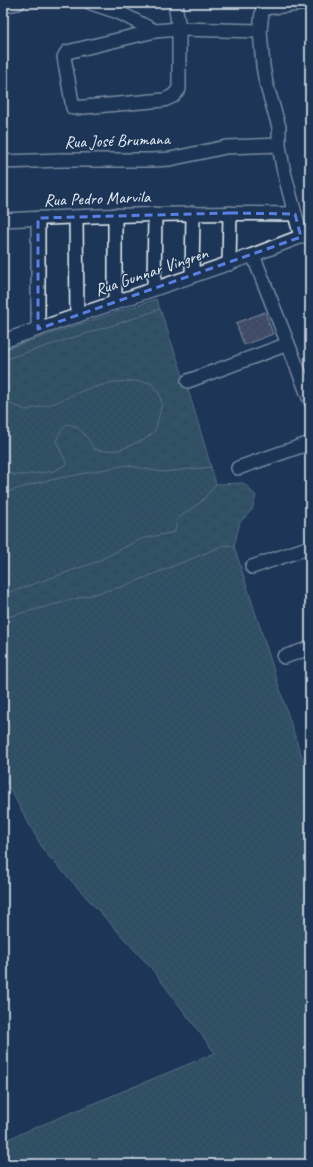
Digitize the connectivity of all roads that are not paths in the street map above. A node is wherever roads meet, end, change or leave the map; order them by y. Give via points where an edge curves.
1 (18, 3) edge
2 (91, 3) edge
3 (177, 3) edge
4 (310, 3) edge
5 (3, 6) edge
6 (263, 6) edge
7 (179, 29) junction
8 (156, 31) junction
9 (260, 31) junction
10 (279, 145) junction
11 (3, 162) edge
12 (193, 213) junction
13 (230, 213) junction
14 (155, 214) junction
15 (294, 214) junction
16 (115, 215) junction
17 (76, 217) junction
18 (38, 218) junction
19 (3, 220) edge
20 (306, 235) edge
21 (252, 255) junction
22 (229, 264) junction
23 (192, 276) junction
24 (154, 288) junction
25 (115, 303) junction
26 (77, 316) junction
27 (38, 329) junction
28 (3, 341) edge
29 (288, 344) junction
30 (188, 381) dead end
31 (310, 400) edge
32 (310, 443) edge
33 (238, 468) dead end
34 (310, 547) edge
35 (252, 567) dead end
36 (310, 648) edge
37 (284, 657) dead end

1 - 5 street
2 - 8 street via 118,12
3 - 7 street
4 - 6 street
6 - 9 street
7 - 8 street
7 - 8 street via 179,89 173,96 164,100 73,108 64,57 67,52
7 - 9 street
9 - 10 street via 266,83 279,126
10 - 11 street, Rua José Brumana via 226,147 152,160
10 - 15 street
12 - 13 street, Rua Pedro Marvila
12 - 14 street, Rua Pedro Marvila
12 - 23 street
13 - 15 street, Rua Pedro Marvila
13 - 22 street
14 - 16 street, Rua Pedro Marvila
14 - 24 street
15 - 20 street
16 - 17 street, Rua Pedro Marvila
16 - 25 street
17 - 18 street, Rua Pedro Marvila
17 - 26 street
18 - 19 street, Rua Pedro Marvila
18 - 27 street
20 - 21 street, Rua Gunnar Vingren
21 - 22 street, Rua Gunnar Vingren
21 - 29 street
22 - 23 street, Rua Gunnar Vingren
23 - 24 street, Rua Gunnar Vingren
24 - 25 street, Rua Gunnar Vingren
25 - 26 street, Rua Gunnar Vingren
26 - 27 street, Rua Gunnar Vingren
27 - 28 street, Rua Gunnar Vingren
29 - 30 street
29 - 31 street
32 - 33 street
34 - 35 street
36 - 37 street

